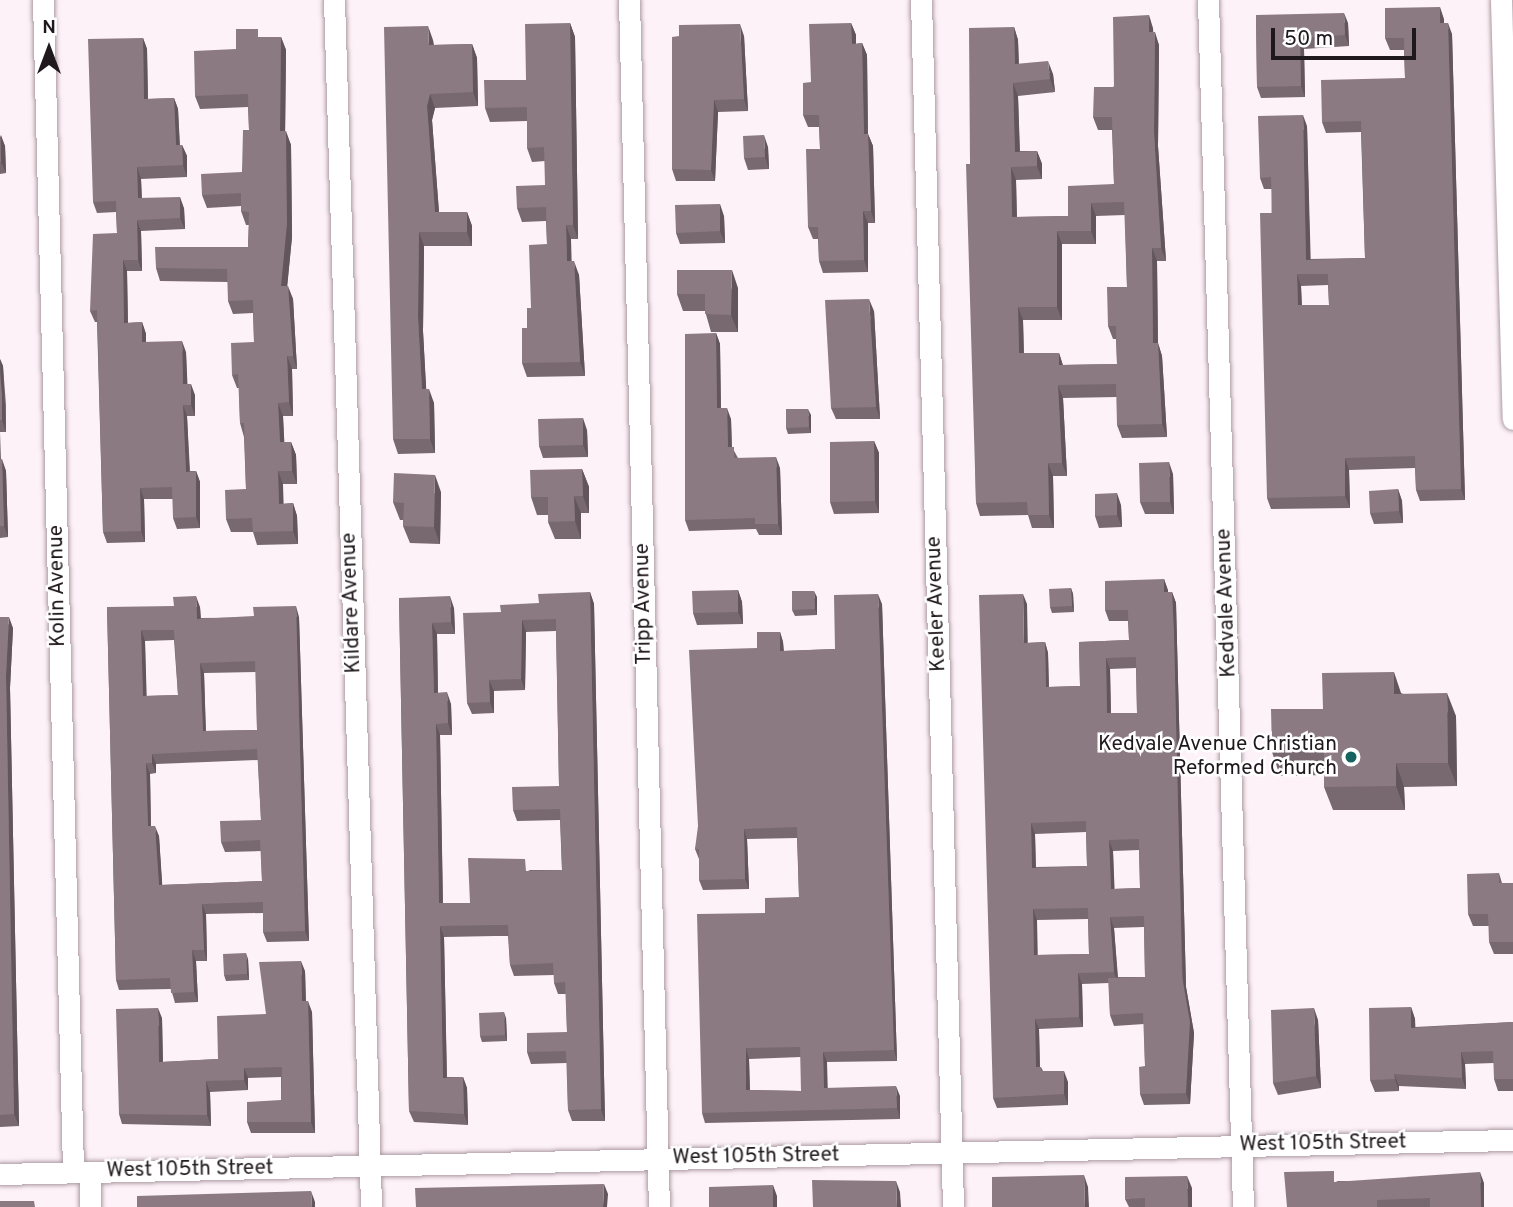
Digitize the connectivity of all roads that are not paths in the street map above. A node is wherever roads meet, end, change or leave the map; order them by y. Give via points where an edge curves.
1 (43, 0) edge
2 (334, 0) edge
3 (629, 0) edge
4 (921, 0) edge
5 (1208, 0) edge
6 (1501, 0) edge
7 (1513, 419) edge
8 (1513, 1140) edge
9 (1241, 1146) junction
10 (951, 1153) junction
11 (657, 1159) junction
12 (369, 1166) junction
13 (81, 1172) junction
14 (0, 1174) edge
15 (90, 1207) edge
16 (371, 1207) edge
17 (659, 1207) edge
18 (953, 1207) edge
19 (1243, 1207) edge

1 - 13 street, Kolin Avenue
2 - 12 street, Kildare Avenue
3 - 11 street, Tripp Avenue
4 - 10 street, Keeler Avenue
5 - 9 street, Kedvale Avenue
6 - 7 street
8 - 9 street, West 105th Street
9 - 10 street, West 105th Street
9 - 19 street, Kedvale Avenue
10 - 11 street, West 105th Street
10 - 18 street, Keeler Avenue
11 - 12 street, West 105th Street
11 - 17 street, Tripp Avenue
12 - 13 street, West 105th Street
12 - 16 street, Kildare Avenue
13 - 14 street, West 105th Street
13 - 15 street, Kolin Avenue

